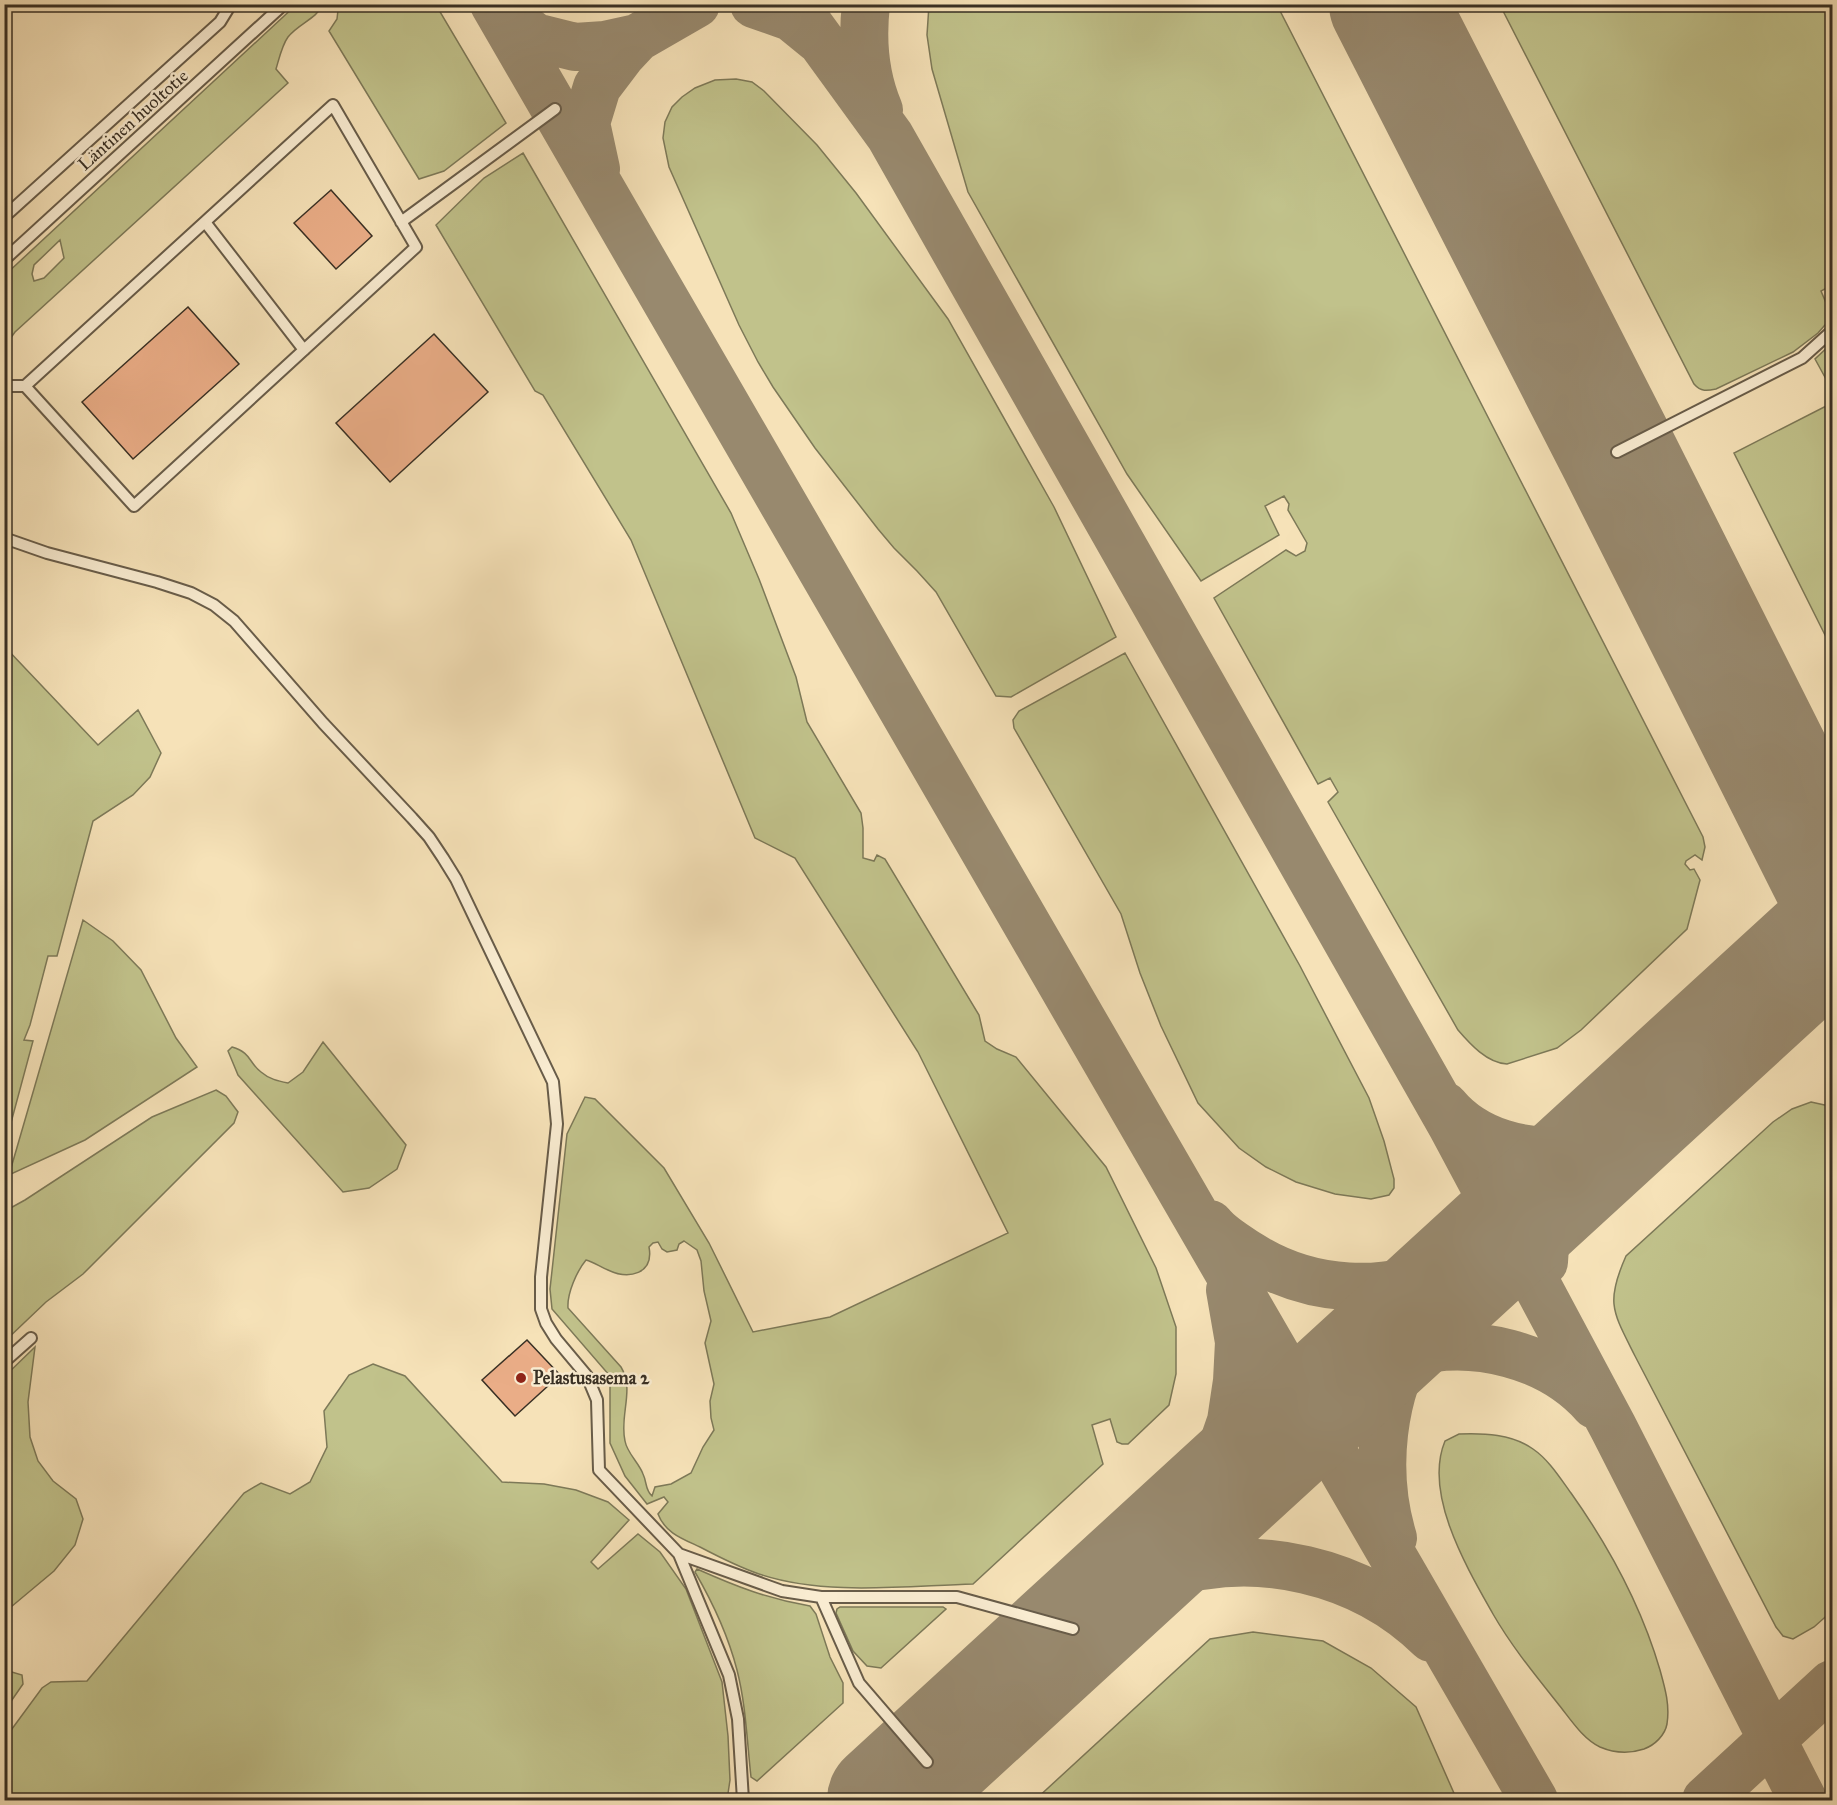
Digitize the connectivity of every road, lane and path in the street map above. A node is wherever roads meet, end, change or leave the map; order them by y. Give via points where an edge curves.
1 (231, 4) edge
2 (284, 4) edge
3 (555, 109) dead end
4 (4, 218) edge
5 (205, 222) junction
6 (401, 222) junction
7 (4, 260) edge
8 (1833, 331) edge
9 (304, 350) junction
10 (4, 386) edge
11 (25, 386) junction
12 (1617, 452) dead end
13 (4, 538) edge
14 (31, 1338) dead end
15 (4, 1362) edge
16 (679, 1554) junction
17 (821, 1597) junction
18 (1073, 1629) dead end
19 (927, 1762) dead end
20 (743, 1800) edge

1 - 4 lane via 220,22
2 - 7 lane, Läntinen huoltotie
3 - 6 lane
5 - 6 lane via 333,105
5 - 9 lane
5 - 11 lane
6 - 9 lane via 416,247
8 - 12 lane via 1802,358
9 - 11 lane via 134,506
10 - 11 lane
13 - 16 lane via 157,582 214,605 234,621 429,837 443,858 553,1082 557,1124 541,1309 556,1339 587,1376 597,1400 599,1470
14 - 15 lane
16 - 17 lane via 782,1591
16 - 20 lane via 729,1675 738,1719
17 - 18 lane via 957,1597
17 - 19 lane via 859,1683

